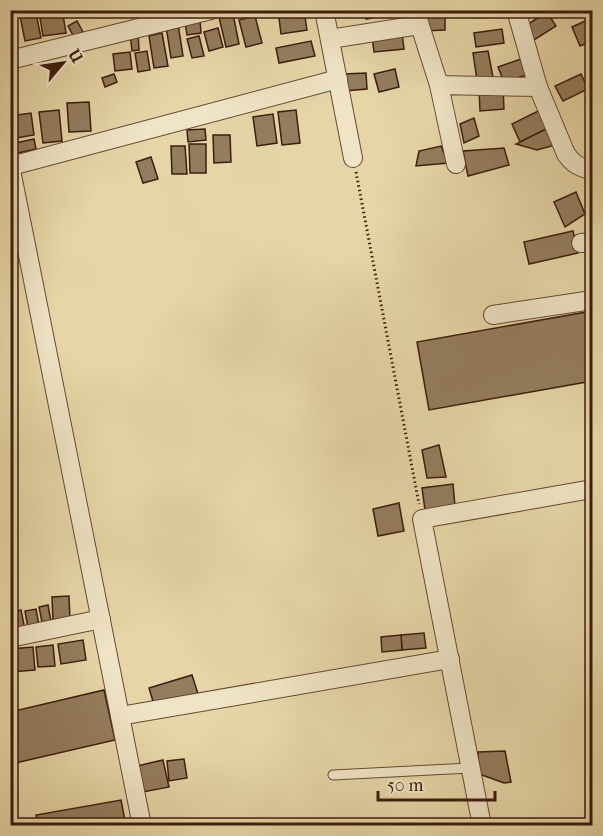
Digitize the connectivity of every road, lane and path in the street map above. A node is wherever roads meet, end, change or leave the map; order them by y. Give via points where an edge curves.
1 (211, 10) edge
2 (324, 10) edge
3 (516, 10) edge
4 (417, 18) edge
5 (330, 39) junction
6 (10, 60) edge
7 (338, 79) junction
8 (439, 85) junction
9 (538, 87) junction
10 (353, 158) joint
11 (456, 164) dead end
12 (11, 166) edge
13 (592, 170) edge
14 (592, 300) edge
15 (493, 315) dead end
16 (592, 489) edge
17 (422, 519) junction
18 (101, 619) junction
19 (10, 638) edge
20 (450, 658) junction
21 (120, 716) junction
22 (470, 768) junction
23 (333, 775) dead end
24 (142, 825) edge
25 (482, 825) edge

1 - 6 street
2 - 5 street
3 - 9 street
4 - 5 street
4 - 8 street
5 - 7 street
7 - 10 street
7 - 12 street
8 - 9 street
8 - 11 street
9 - 13 street via 566,154 580,168
10 - 17 path
12 - 18 street
14 - 15 street
16 - 17 street
17 - 20 street
18 - 19 street
18 - 21 street
20 - 21 street
20 - 22 street
21 - 24 street
22 - 23 lane
22 - 25 street

